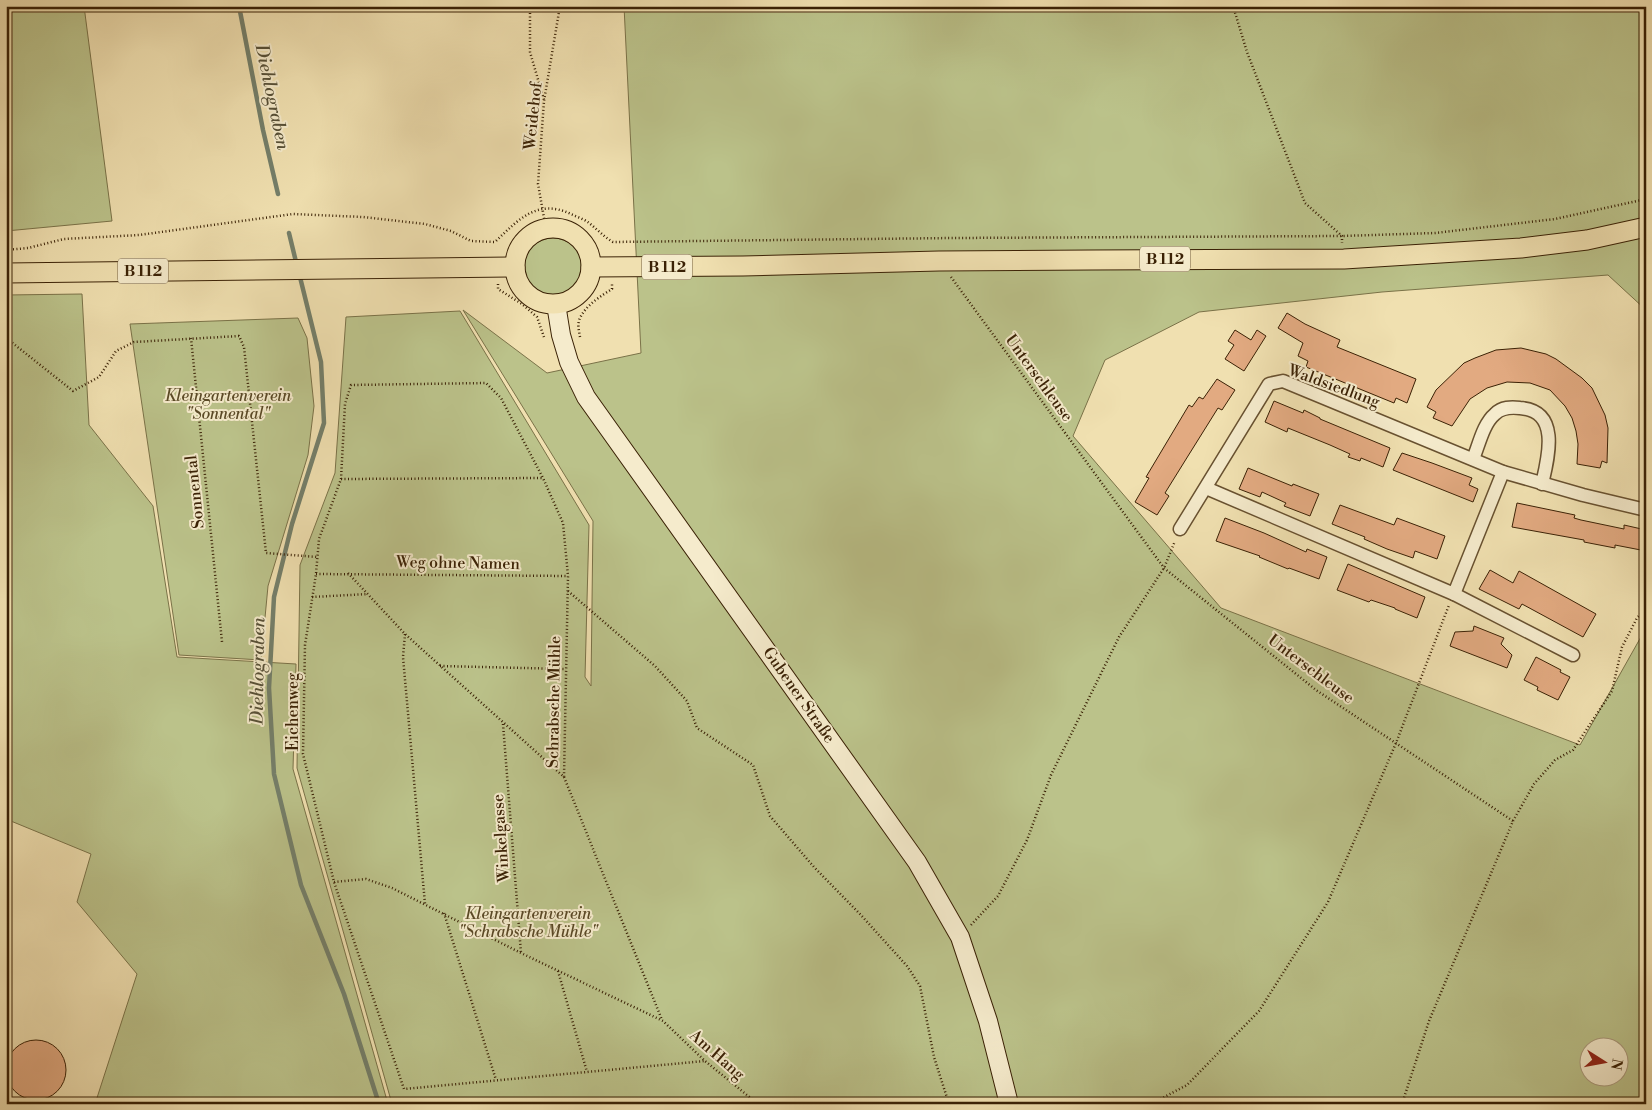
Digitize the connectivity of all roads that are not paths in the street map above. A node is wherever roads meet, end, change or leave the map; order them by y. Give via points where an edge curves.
1 (1646, 227) edge
2 (515, 267) junction
3 (591, 267) junction
4 (6, 272) edge
5 (556, 304) junction
6 (1473, 459) junction
7 (1503, 472) junction
8 (1542, 484) junction
9 (1206, 488) junction
10 (1646, 510) edge
11 (1180, 529) road end
12 (1454, 594) junction
13 (1573, 655) dead end
14 (1009, 1104) edge

1 - 3 main road, B 112 via 1587,240 1521,248 1344,259
2 - 3 main road via 527,238 536,232 556,228 574,234 587,248
2 - 4 main road, B 112
2 - 5 main road via 523,289 542,302
3 - 5 main road via 590,276 580,293
5 - 14 main road, Gubener Straße via 560,335 586,397 917,862 960,937 988,1021
6 - 7 street, Waldsiedlung
6 - 8 street via 1487,423 1494,414 1514,407 1537,412 1546,425 1549,440 1549,457
6 - 9 street, Waldsiedlung via 1283,381 1269,384
7 - 8 street, Waldsiedlung
7 - 12 street
8 - 10 street, Waldsiedlung
9 - 11 street, Waldsiedlung
9 - 12 street
12 - 13 street

